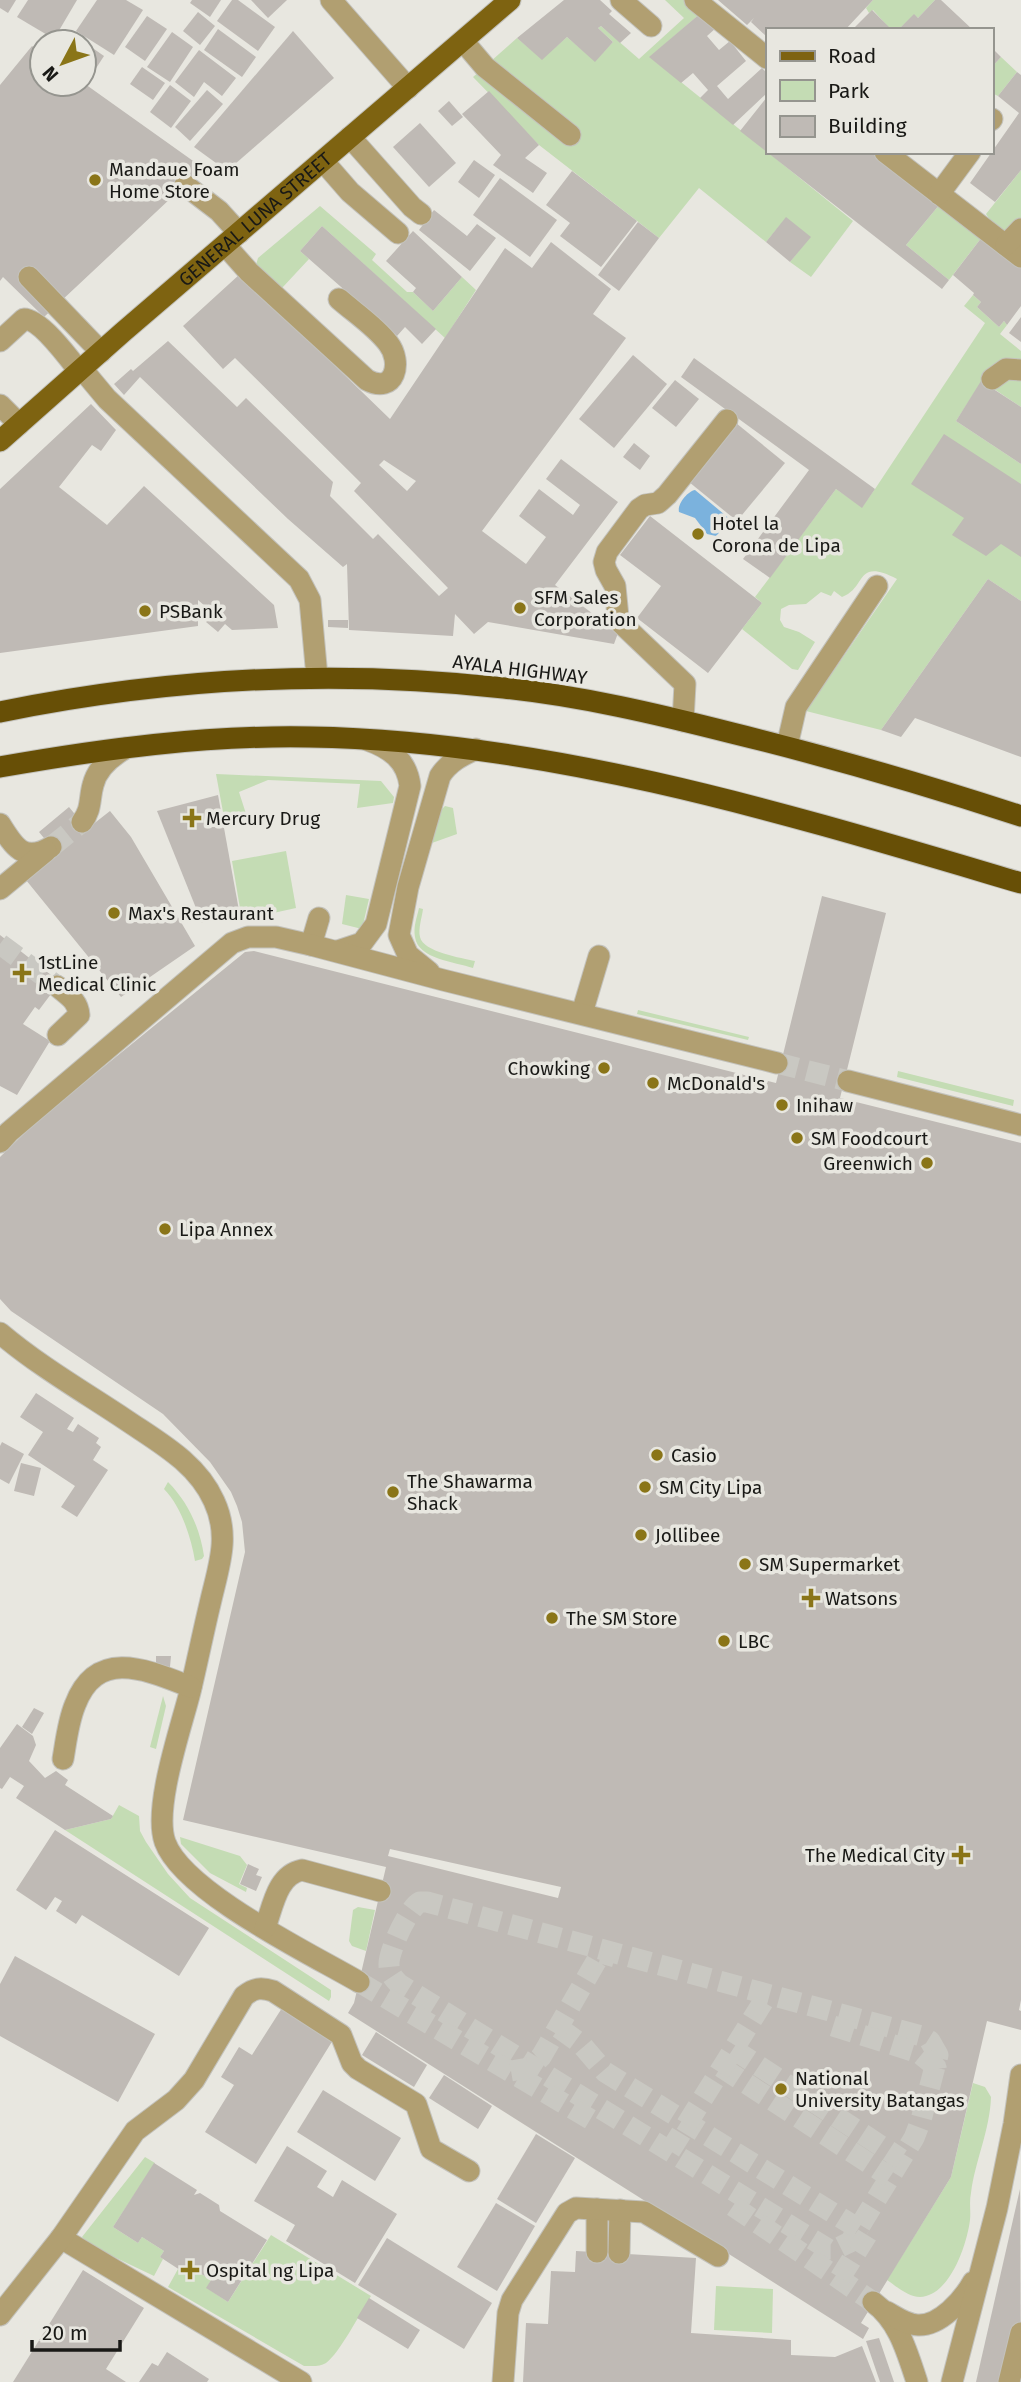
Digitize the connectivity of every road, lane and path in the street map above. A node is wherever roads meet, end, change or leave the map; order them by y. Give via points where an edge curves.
1 (331, 0) edge
2 (510, 0) edge
3 (621, 0) edge
4 (695, 0) edge
5 (651, 26) dead end
6 (463, 41) junction
7 (766, 57) edge
8 (408, 88) junction
9 (570, 135) dead end
10 (350, 137) junction
11 (888, 154) edge
12 (969, 154) edge
13 (323, 161) junction
14 (185, 185) dead end
15 (939, 194) junction
16 (421, 214) dead end
17 (1021, 229) edge
18 (398, 233) dead end
19 (232, 239) junction
20 (1013, 251) edge
21 (29, 277) dead end
22 (339, 299) dead end
23 (0, 341) edge
24 (101, 352) junction
25 (81, 370) junction
26 (1021, 370) edge
27 (992, 379) dead end
28 (0, 405) edge
29 (727, 420) dead end
30 (19, 424) junction
31 (0, 441) edge
32 (877, 586) dead end
33 (317, 677) junction
34 (0, 712) edge
35 (683, 720) junction
36 (365, 739) junction
37 (787, 746) junction
38 (126, 748) junction
39 (476, 749) junction
40 (0, 767) edge
41 (1021, 816) edge
42 (82, 822) tunnel mouth
43 (0, 824) edge
44 (1021, 883) edge
45 (0, 889) edge
46 (319, 918) dead end
47 (311, 944) junction
48 (338, 951) junction
49 (598, 956) dead end
50 (443, 980) junction
51 (57, 986) tunnel mouth
52 (582, 1013) junction
53 (58, 1035) dead end
54 (777, 1063) tunnel mouth
55 (848, 1081) tunnel mouth
56 (1021, 1125) edge
57 (3, 1132) edge
58 (0, 1333) edge
59 (191, 1687) junction
60 (63, 1759) dead end
61 (380, 1891) dead end
62 (265, 1928) junction
63 (359, 1982) tunnel mouth
64 (1020, 2083) edge
65 (469, 2171) dead end
66 (597, 2209) junction
67 (620, 2210) junction
68 (61, 2238) junction
69 (597, 2252) dead end
70 (619, 2253) dead end
71 (718, 2256) dead end
72 (982, 2265) junction
73 (0, 2315) edge
74 (1021, 2333) edge
75 (301, 2382) edge
76 (503, 2382) edge
77 (917, 2382) edge
78 (952, 2382) edge
79 (1009, 2382) edge

1 - 8 street
2 - 6 main road, GENERAL LUNA STREET
3 - 5 street
4 - 7 street
6 - 8 main road, GENERAL LUNA STREET
6 - 9 street via 485,66
8 - 10 main road, GENERAL LUNA STREET
10 - 13 main road, GENERAL LUNA STREET
10 - 16 street
11 - 15 street
12 - 15 street
13 - 18 street via 350,192
13 - 19 main road, GENERAL LUNA STREET
14 - 19 street via 219,211
15 - 20 street
17 - 20 street
19 - 22 street via 249,272 368,380 383,384 396,370 396,357 381,335
19 - 24 main road, GENERAL LUNA STREET
21 - 24 street
23 - 25 street via 23,319 32,320
24 - 25 main road, GENERAL LUNA STREET
25 - 30 main road, GENERAL LUNA STREET
25 - 33 street via 299,579 310,600
26 - 27 street via 1006,369
28 - 30 street
29 - 35 street via 663,499 639,509 604,562 615,586 621,623 685,684
30 - 31 main road, GENERAL LUNA STREET
32 - 37 street via 796,707
33 - 34 highway, AYALA HIGHWAY via 164,685
33 - 35 highway, AYALA HIGHWAY via 506,688
35 - 37 highway, AYALA HIGHWAY
36 - 38 highway via 258,737
36 - 39 highway
36 - 48 street via 396,755 405,766 410,786 376,924 362,943
37 - 41 highway, AYALA HIGHWAY
38 - 40 highway
38 - 42 street via 97,774 90,810
39 - 44 highway via 697,793
39 - 50 street via 461,755 440,776 400,925 408,955
43 - 45 street via 24,853 38,854 51,847
46 - 47 street
47 - 48 street
47 - 57 street via 276,937 248,937 232,943
48 - 50 street
49 - 52 street
50 - 52 street
51 - 53 street via 79,1007 79,1015
52 - 54 street
55 - 56 street
58 - 59 street via 178,1456 215,1502 224,1537
59 - 60 street via 146,1671 115,1668 99,1672 83,1688 74,1707
59 - 62 street via 165,1791 164,1841 199,1885
61 - 62 street via 302,1870 292,1872 281,1884
62 - 63 street
64 - 72 street
65 - 68 street via 431,2149 416,2104 352,2063 341,2035 262,1988 244,1996 194,2080 135,2132
66 - 67 street
66 - 69 street
66 - 76 street via 576,2208 566,2213 512,2300
67 - 70 street
67 - 71 street via 644,2211
68 - 73 street
68 - 75 street
72 - 77 street via 959,2301 929,2322 904,2322 880,2307 905,2346
72 - 78 street
74 - 79 street

